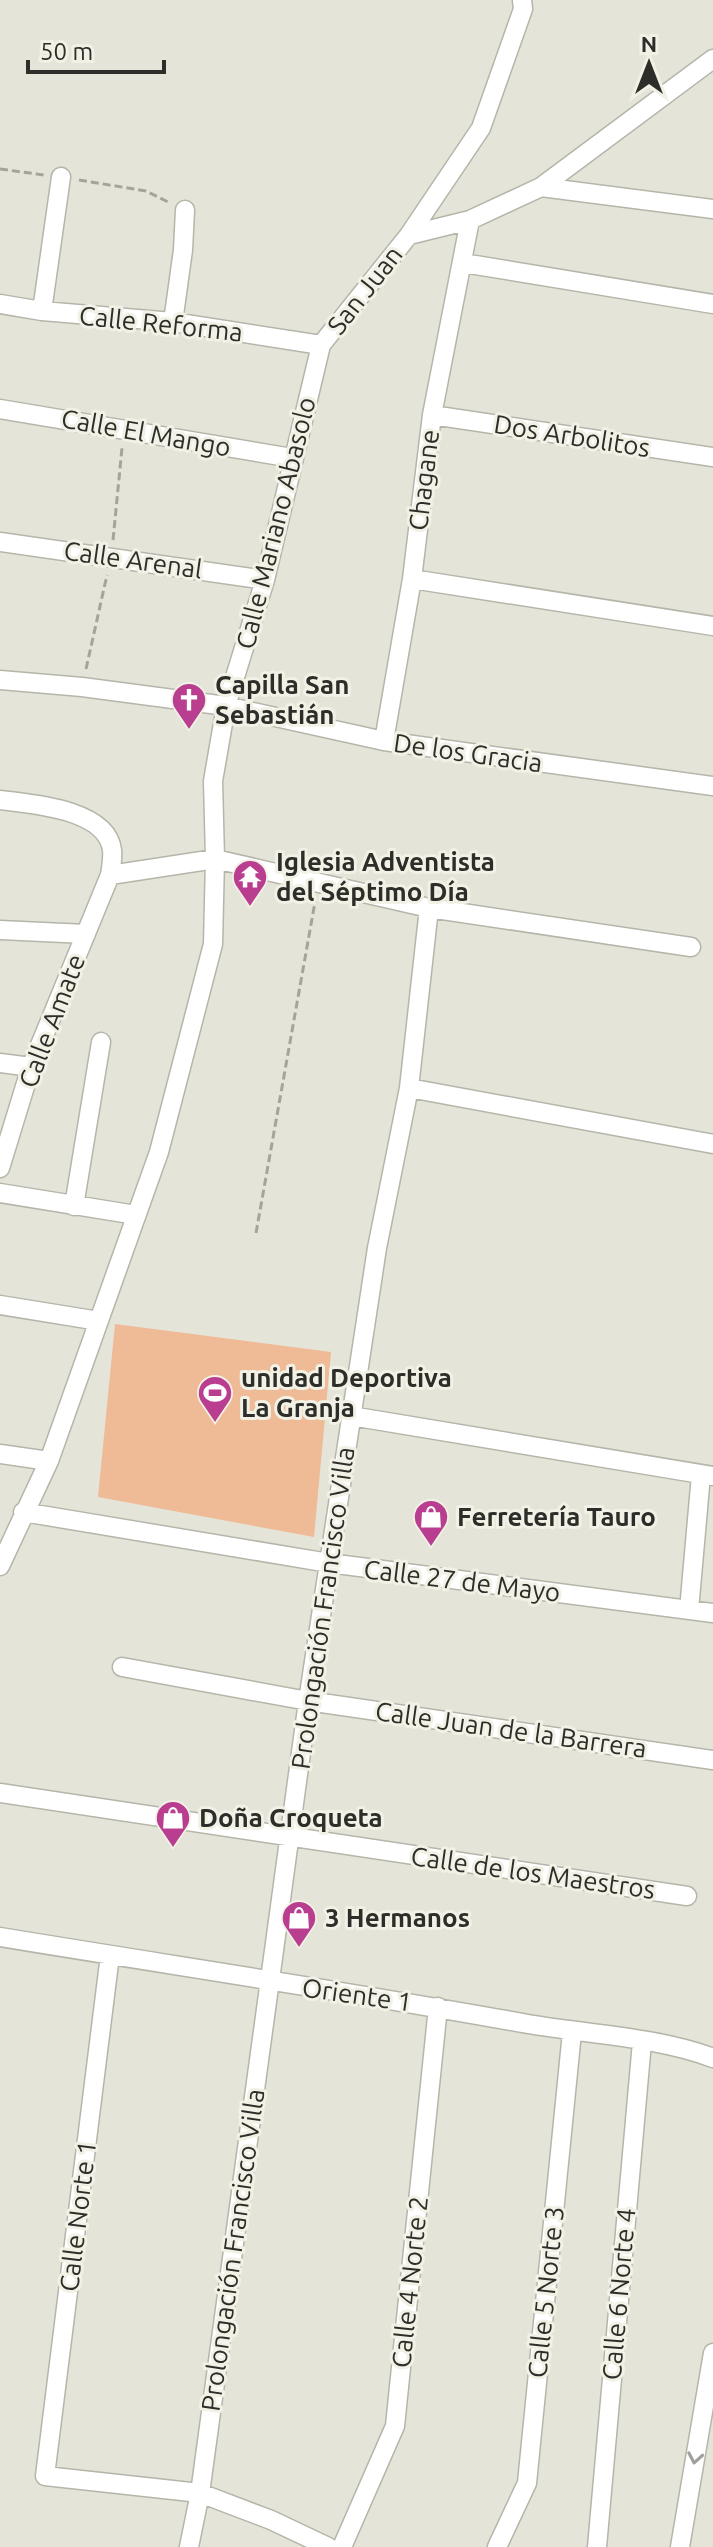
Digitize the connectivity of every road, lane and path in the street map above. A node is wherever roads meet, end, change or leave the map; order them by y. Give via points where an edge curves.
1 (522, 0) edge
2 (713, 59) edge
3 (0, 169) edge
4 (61, 177) junction
5 (541, 187) junction
6 (713, 209) edge
7 (185, 210) joint
8 (470, 220) junction
9 (409, 235) junction
10 (463, 263) junction
11 (0, 304) edge
12 (713, 304) edge
13 (42, 311) junction
14 (173, 322) junction
15 (321, 345) junction
16 (0, 409) edge
17 (432, 415) junction
18 (713, 457) edge
19 (292, 458) junction
20 (0, 542) edge
21 (412, 579) junction
22 (265, 580) junction
23 (713, 626) edge
24 (0, 680) edge
25 (226, 706) junction
26 (384, 741) junction
27 (713, 786) edge
28 (0, 800) edge
29 (215, 859) junction
30 (110, 875) junction
31 (318, 884) junction
32 (429, 908) junction
33 (0, 930) edge
34 (86, 934) junction
35 (691, 947) dead end
36 (101, 1042) dead end
37 (0, 1063) edge
38 (31, 1067) junction
39 (409, 1088) junction
40 (713, 1144) edge
41 (0, 1168) edge
42 (0, 1193) edge
43 (74, 1206) junction
44 (136, 1215) junction
45 (256, 1233) dead end
46 (0, 1305) edge
47 (99, 1321) junction
48 (351, 1416) junction
49 (0, 1454) edge
50 (49, 1461) junction
51 (707, 1476) edge
52 (23, 1512) junction
53 (329, 1563) junction
54 (0, 1566) edge
55 (689, 1610) junction
56 (713, 1613) edge
57 (122, 1667) dead end
58 (308, 1701) junction
59 (713, 1760) edge
60 (0, 1793) edge
61 (289, 1838) junction
62 (687, 1896) dead end
63 (0, 1937) edge
64 (110, 1955) junction
65 (269, 1982) junction
66 (438, 2007) junction
67 (572, 2032) junction
68 (642, 2042) junction
69 (713, 2058) edge
70 (713, 2354) edge
71 (200, 2493) junction
72 (189, 2547) edge
73 (328, 2547) edge
74 (342, 2547) edge
75 (497, 2547) edge
76 (597, 2547) edge
77 (680, 2547) edge

1 - 9 street, San Juan via 481,128
2 - 5 street
3 - 4 path
4 - 7 path via 146,191
4 - 13 street
5 - 6 street
5 - 8 street
7 - 14 street
8 - 9 street
8 - 10 street, Chagane
9 - 15 street, San Juan
10 - 12 street
10 - 17 street, Chagane
11 - 13 street, Calle Reforma
13 - 14 street, Calle Reforma
14 - 15 street, Calle Reforma
15 - 19 street, Calle Mariano Abasolo
16 - 19 street, Calle El Mango
17 - 18 street, Dos Arbolitos
17 - 21 street, Chagane
19 - 22 street, Calle Mariano Abasolo
20 - 22 street, Calle Arenal
21 - 23 street
21 - 26 street, Chagane
22 - 25 street, Calle Mariano Abasolo
24 - 25 street, De los Gracia
25 - 26 street, De los Gracia
25 - 29 street, Calle Mariano Abasolo via 213,781
26 - 27 street, De los Gracia
28 - 30 street via 47,806 88,819 106,834 112,850
29 - 30 street
29 - 31 street
29 - 44 street, Calle Mariano Abasolo via 213,944 159,1152
30 - 34 street, Calle Amate
31 - 32 street
31 - 45 path
32 - 35 street
32 - 39 street, Prolongación Francisco Villa
33 - 34 street
34 - 38 street, Calle Amate
36 - 43 street
37 - 38 street
38 - 41 street, Calle Amate
39 - 40 street
39 - 48 street, Prolongación Francisco Villa
42 - 43 street
43 - 44 street
44 - 47 street, Calle Mariano Abasolo
46 - 47 street
47 - 50 street, Calle Mariano Abasolo
48 - 51 street
48 - 53 street, Prolongación Francisco Villa
49 - 50 street
50 - 52 street, Calle Mariano Abasolo
51 - 55 street
52 - 53 street, Calle 27 de Mayo
52 - 54 street, Calle Mariano Abasolo
53 - 55 street, Calle 27 de Mayo
53 - 58 street, Prolongación Francisco Villa
55 - 56 street, Calle 27 de Mayo
57 - 58 street, Calle Juan de la Barrera
58 - 59 street, Calle Juan de la Barrera
58 - 61 street, Prolongación Francisco Villa
60 - 61 street, Calle de los Maestros
61 - 62 street, Calle de los Maestros
61 - 65 street, Prolongación Francisco Villa
63 - 64 street, Oriente 1
64 - 65 street, Oriente 1
64 - 71 street, Calle Norte 1 via 45,2476
65 - 66 street, Oriente 1
65 - 71 street, Prolongación Francisco Villa
66 - 67 street, Oriente 1
66 - 74 street, Calle 4 Norte 2 via 395,2426
67 - 68 street, Oriente 1
67 - 75 street, Calle 5 Norte 3 via 527,2483
68 - 69 street, Oriente 1
68 - 76 street, Calle 6 Norte 4
70 -> 77 street
71 - 72 street, Prolongación Francisco Villa
71 - 73 street

